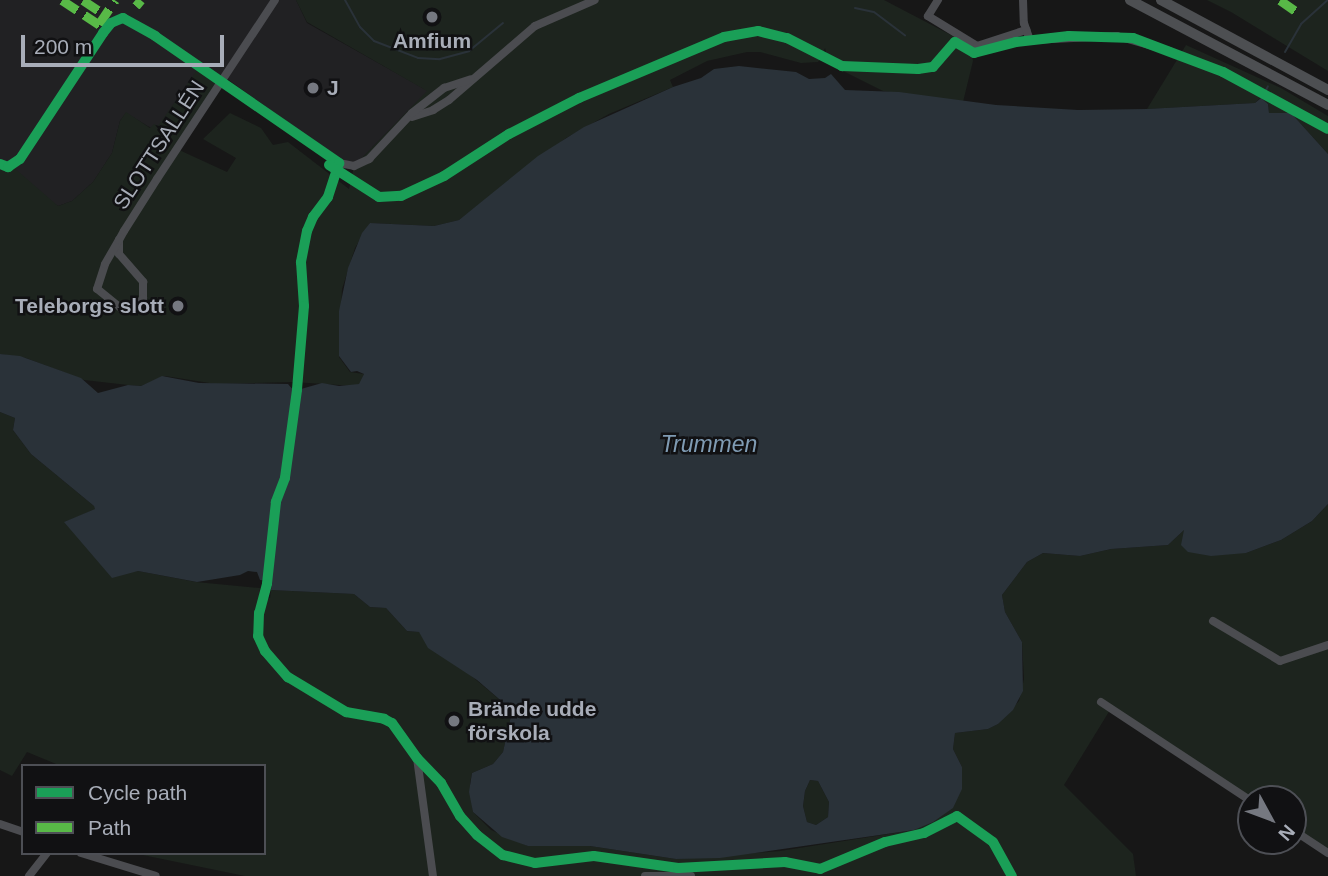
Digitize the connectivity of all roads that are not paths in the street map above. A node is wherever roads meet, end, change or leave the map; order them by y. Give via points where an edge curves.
1 (275, 0) edge
2 (595, 0) edge
3 (938, 0) edge
4 (1023, 0) edge
5 (1130, 0) edge
6 (1160, 0) edge
7 (1026, 30) junction
8 (1170, 51) dead end
9 (471, 79) junction
10 (220, 82) junction
11 (1328, 90) edge
12 (1328, 105) edge
13 (406, 119) junction
14 (0, 164) edge
15 (119, 240) junction
16 (1213, 621) dead end
17 (1328, 645) edge
18 (1101, 702) dead end
19 (417, 758) dead end
20 (1237, 792) edge
21 (0, 824) edge
22 (21, 831) edge
23 (1307, 839) edge
24 (1328, 853) edge
25 (45, 855) edge
26 (88, 855) edge
27 (29, 876) edge
28 (156, 876) edge
29 (433, 876) edge
30 (645, 876) edge
31 (691, 876) edge

1 - 10 street, SLOTTSALLÉN
2 - 9 street via 535,26
3 - 7 street via 928,16 977,46
4 - 7 street
5 - 12 main road
6 - 11 main road
7 - 8 street via 1030,40 1117,36
9 - 13 street via 444,88
9 - 13 street via 433,110
10 - 13 street via 339,163 354,166 369,159
10 - 14 street via 129,19 117,20 106,29 20,159 8,167
10 - 15 street, SLOTTSALLÉN
15 - 15 street, SLOTTSALLÉN via 97,289 122,309 136,308 143,282 119,254
16 - 17 street via 1280,661
18 - 20 street
19 - 29 street
21 - 22 street
23 - 24 street
25 - 27 street
26 - 28 street
30 - 31 street

